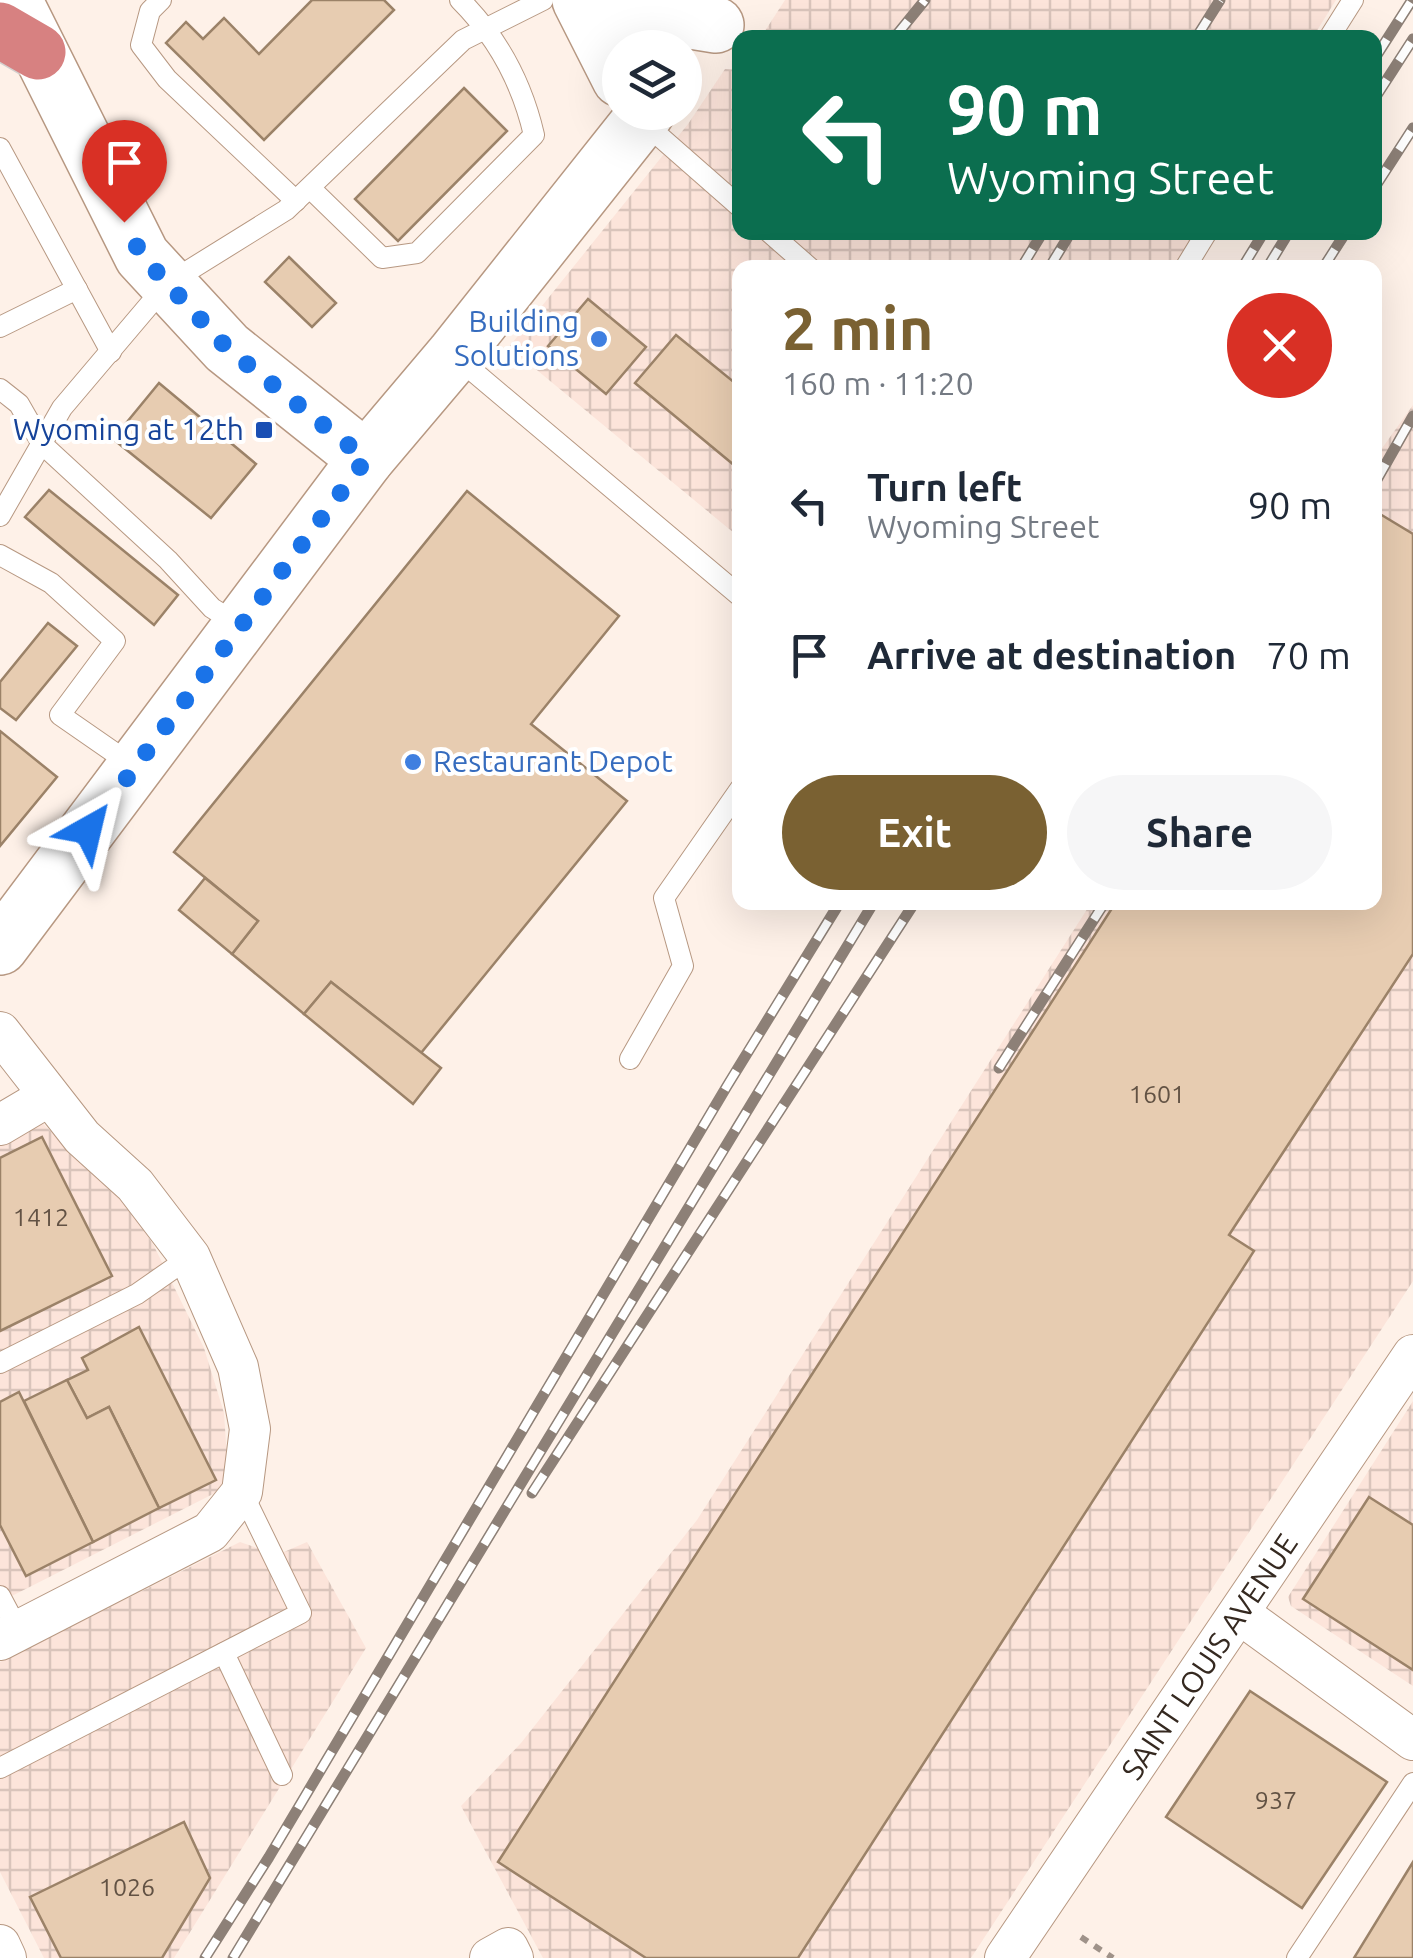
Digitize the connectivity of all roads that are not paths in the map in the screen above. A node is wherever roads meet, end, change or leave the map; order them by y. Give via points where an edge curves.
1 (14, 0) edge
2 (161, 0) edge
3 (460, 0) edge
4 (543, 0) edge
5 (580, 0) edge
6 (610, 0) edge
7 (1353, 0) edge
8 (488, 28) junction
9 (712, 30) edge
10 (1334, 30) edge
11 (19, 41) edge
12 (602, 42) edge
13 (618, 130) edge
14 (661, 130) edge
15 (0, 148) edge
16 (303, 195) junction
17 (732, 199) edge
18 (779, 240) edge
19 (801, 260) edge
20 (167, 284) junction
21 (76, 288) junction
22 (0, 327) edge
23 (111, 352) junction
24 (454, 355) junction
25 (0, 389) edge
26 (42, 444) junction
27 (366, 459) junction
28 (0, 516) edge
29 (0, 555) edge
30 (732, 589) edge
31 (240, 626) junction
32 (134, 767) junction
33 (732, 801) edge
34 (0, 947) edge
35 (0, 1032) edge
36 (630, 1059) dead end
37 (49, 1096) junction
38 (0, 1124) edge
39 (190, 1256) junction
40 (1413, 1354) edge
41 (0, 1363) edge
42 (242, 1492) junction
43 (1240, 1614) junction
44 (6, 1622) edge
45 (224, 1653) junction
46 (1413, 1740) edge
47 (0, 1768) edge
48 (282, 1775) dead end
49 (1413, 1783) edge
50 (0, 1945) edge
51 (6, 1958) edge
52 (1005, 1958) edge
53 (1298, 1958) edge

1 - 11 main road
2 - 16 lane via 150,11 141,44 167,79
3 - 8 lane
4 - 8 lane
5 - 12 main road
6 - 9 main road
7 - 10 lane
8 - 16 lane via 463,40
8 - 16 lane via 525,98 534,135 418,253 382,258
11 - 20 main road via 142,256
13 - 24 main road
14 - 17 lane
15 - 21 lane
16 - 20 lane
18 - 19 lane
20 - 23 lane
20 - 27 main road via 227,348
21 - 22 lane
21 - 23 lane
23 - 26 lane via 62,408
24 - 27 main road
24 - 30 lane
25 - 26 lane via 19,404
26 - 28 lane
26 - 31 lane via 212,608
27 - 31 main road
29 - 32 lane via 51,584 115,641 60,715
31 - 32 main road
32 - 34 main road
33 - 36 lane via 664,898 683,966
35 - 37 street
37 - 38 street
37 - 39 street via 135,1186
39 - 41 lane via 136,1294
39 - 42 street via 238,1368 250,1429
40 - 43 street, SAINT LOUIS AVENUE
42 - 44 street via 210,1532
42 - 45 lane via 301,1613
43 - 46 street
43 - 52 street, SAINT LOUIS AVENUE
45 - 47 lane
45 - 48 lane
49 - 53 lane
50 - 51 street

